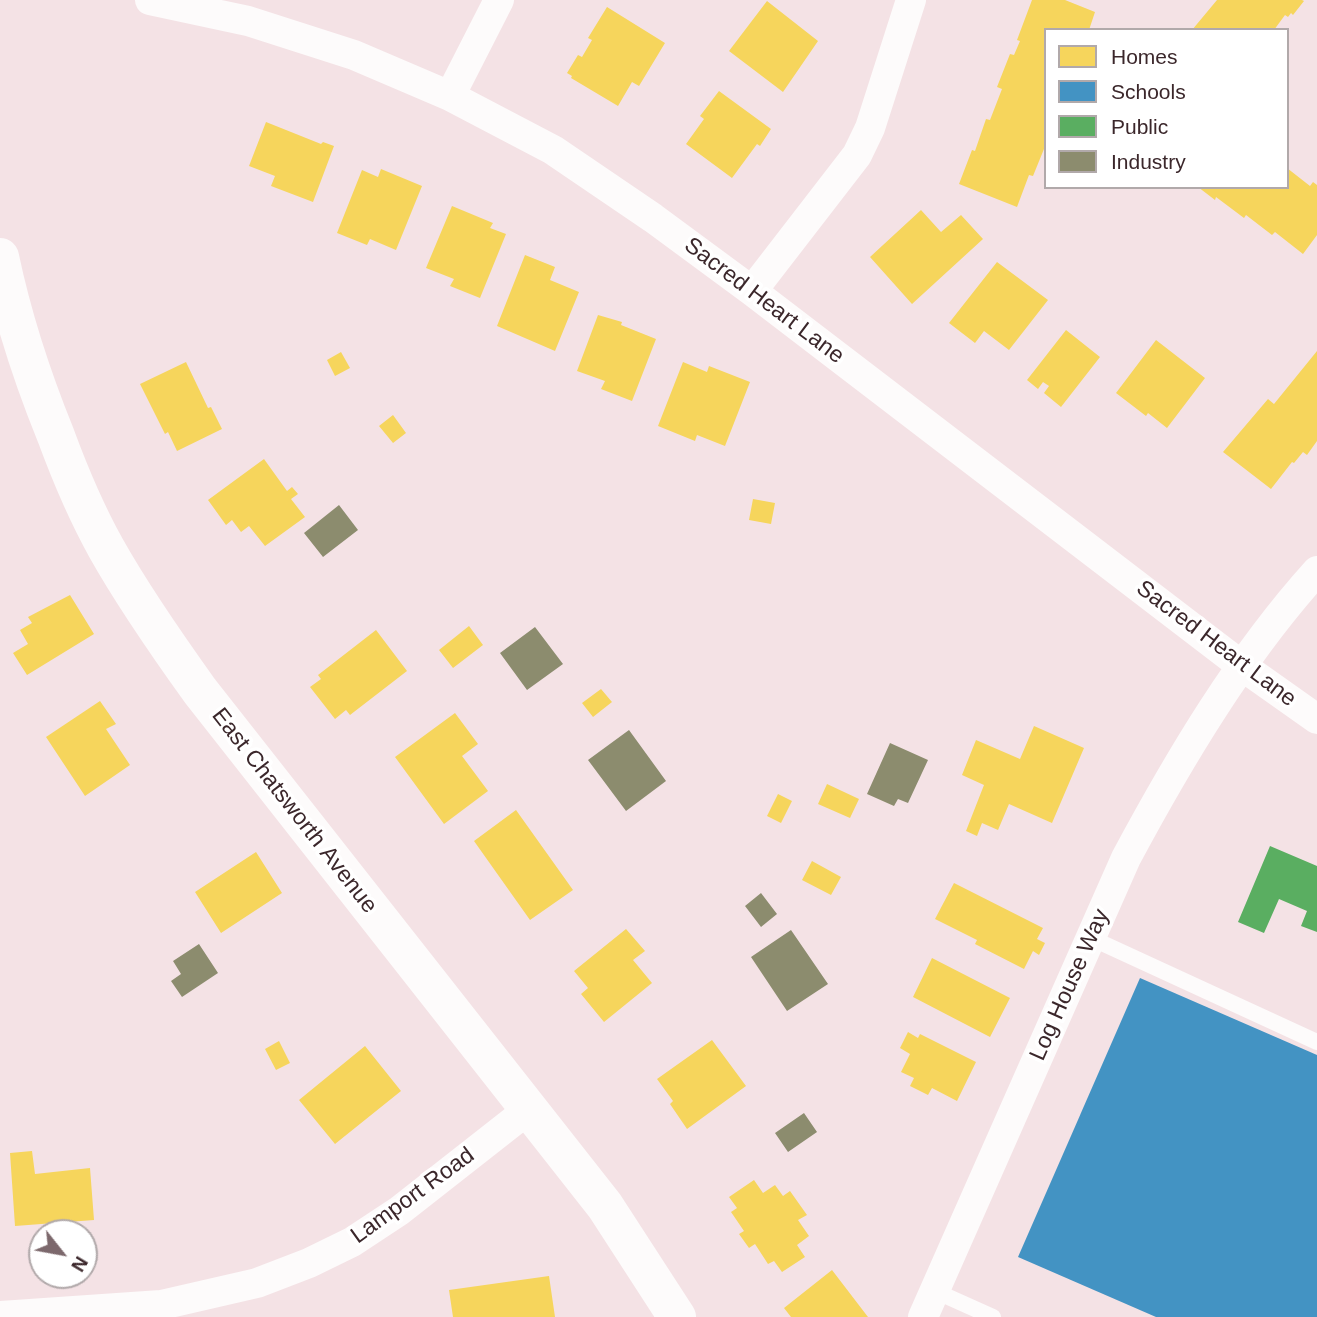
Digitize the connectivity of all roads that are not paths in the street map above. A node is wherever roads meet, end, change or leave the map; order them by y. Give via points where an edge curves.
1 (150, 0) edge
2 (499, 0) edge
3 (911, 0) edge
4 (450, 96) junction
5 (0, 257) edge
6 (752, 291) junction
7 (1317, 571) edge
8 (1242, 666) junction
9 (1317, 719) edge
10 (1091, 938) junction
11 (1317, 1042) edge
12 (529, 1109) junction
13 (929, 1304) edge
14 (53, 1314) edge
15 (0, 1316) edge
16 (677, 1317) edge
17 (993, 1317) edge

1 - 4 street, Sacred Heart Lane via 248,21 354,55
2 - 4 street
3 - 6 street via 857,155
4 - 6 street, Sacred Heart Lane via 553,150
5 - 12 street, East Chatsworth Avenue via 11,312 67,466 105,547 145,612 208,702
6 - 8 street, Sacred Heart Lane
7 - 8 street, Log House Way
8 - 9 street, Sacred Heart Lane
8 - 10 street, Log House Way via 1159,796
10 - 11 lane
10 - 13 street, Log House Way
12 - 14 street, Lamport Road via 399,1211 309,1263 257,1283 161,1305
12 - 16 street, East Chatsworth Avenue via 605,1206
13 - 17 lane
14 - 15 street, Lamport Road

